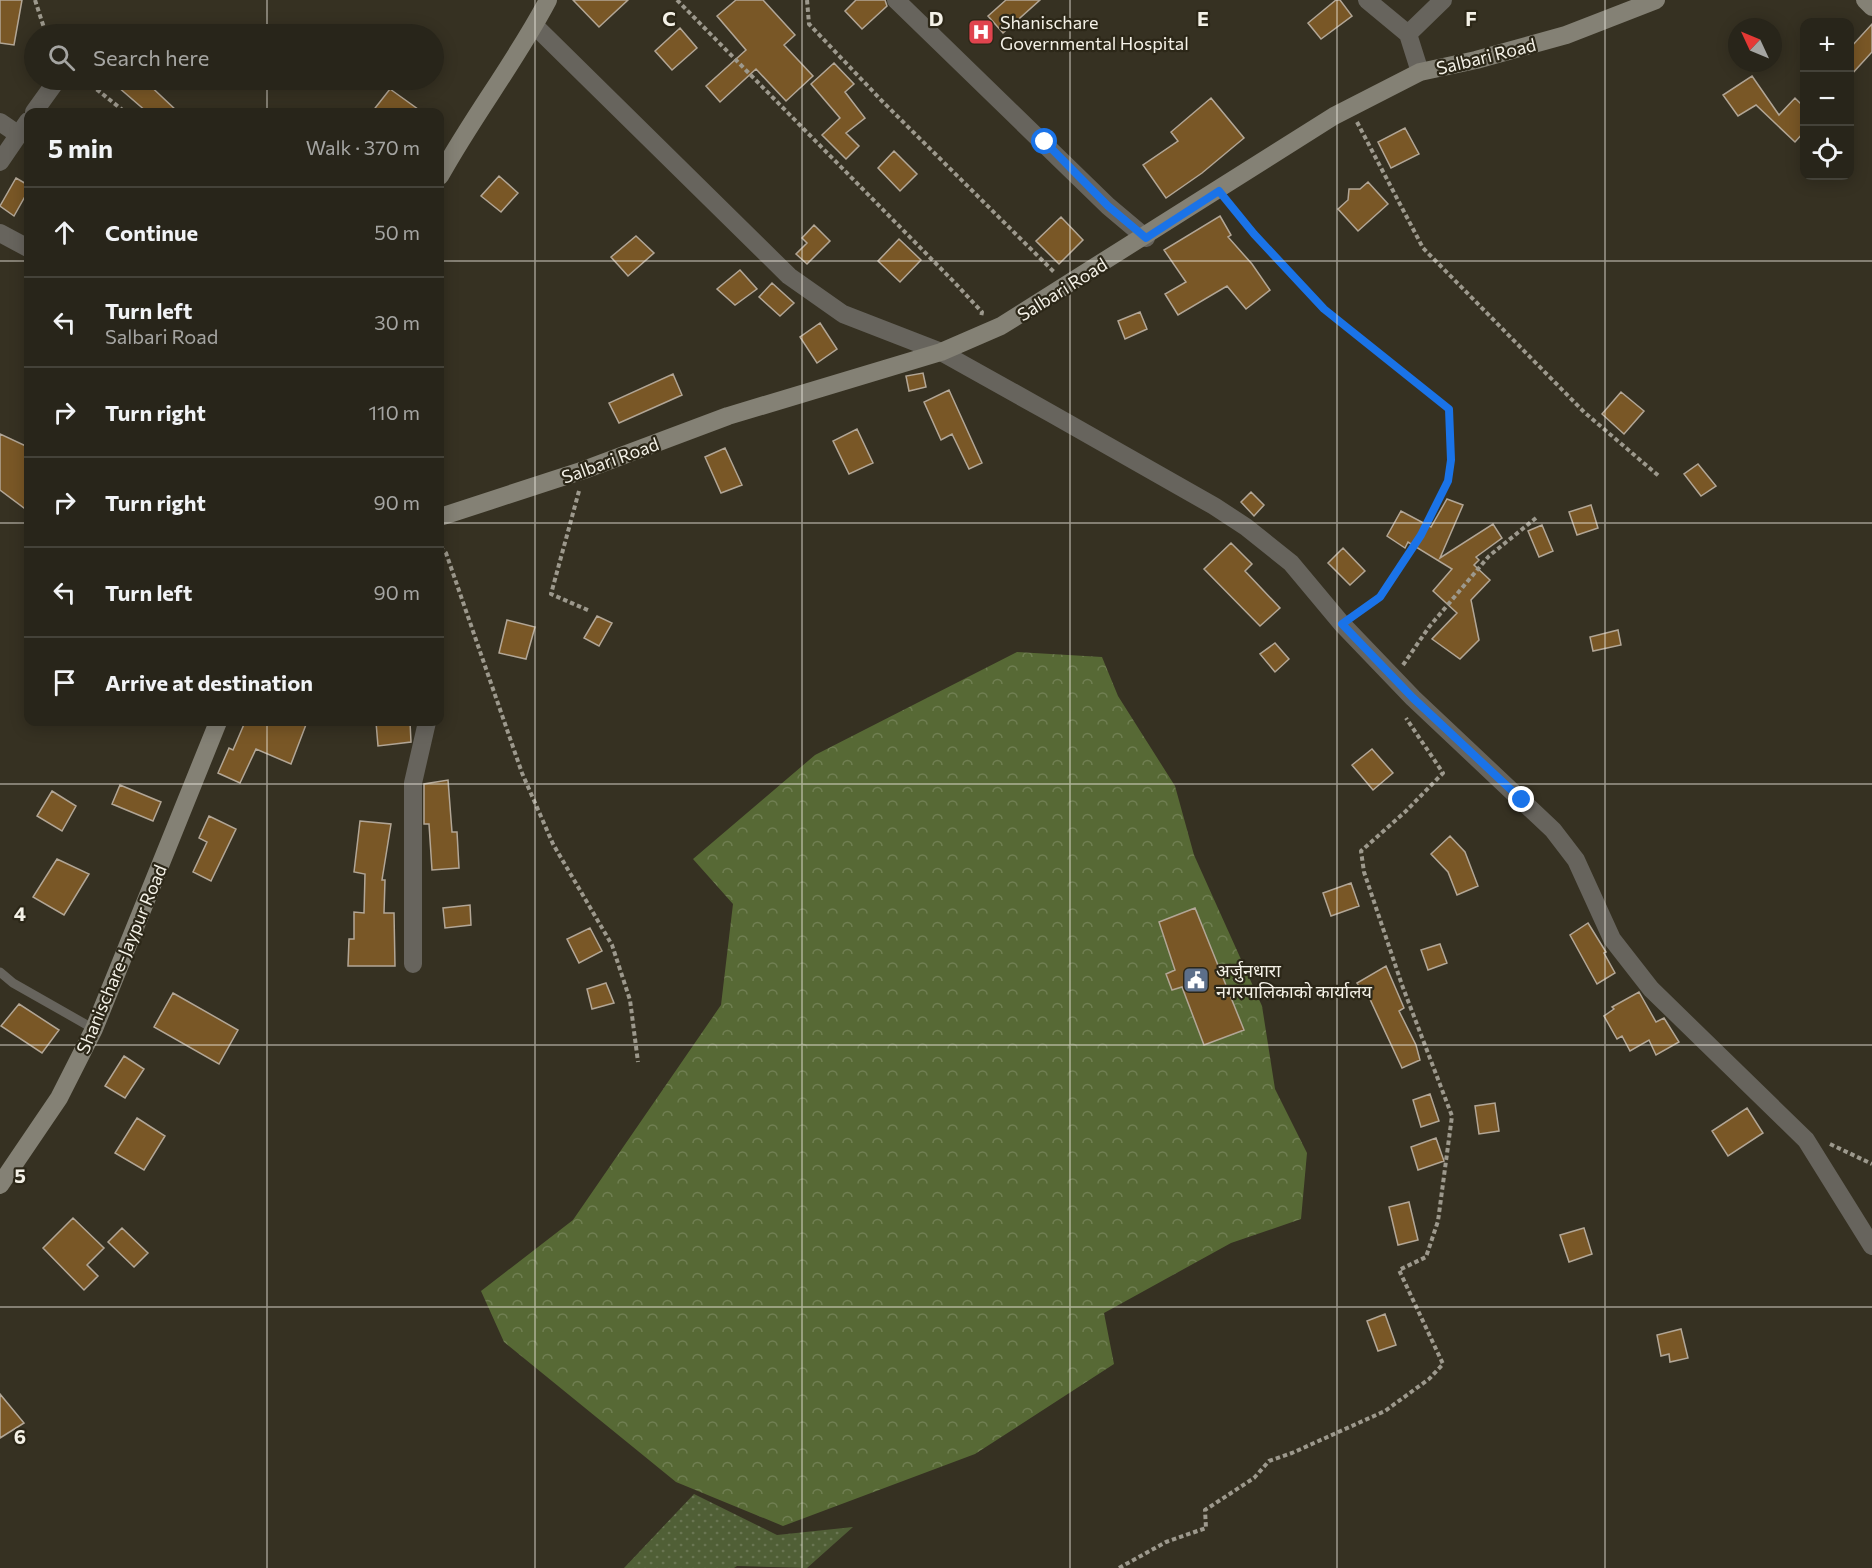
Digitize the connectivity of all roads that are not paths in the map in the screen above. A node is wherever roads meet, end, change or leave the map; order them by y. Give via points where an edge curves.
1 (548, 0) edge
2 (896, 0) edge
3 (1366, 0) edge
4 (1443, 0) edge
5 (1656, 0) edge
6 (1865, 0) edge
7 (1872, 7) edge
8 (535, 26) junction
9 (1408, 34) junction
10 (1420, 72) junction
11 (50, 90) edge
12 (37, 108) edge
13 (0, 122) edge
14 (24, 128) edge
15 (0, 162) edge
16 (444, 168) edge
17 (0, 233) edge
18 (1146, 238) junction
19 (24, 246) edge
20 (941, 352) junction
21 (444, 516) edge
22 (216, 726) edge
23 (426, 726) edge
24 (413, 964) dead end
25 (0, 972) edge
26 (94, 1029) junction
27 (0, 1185) edge
28 (1872, 1246) edge

1 - 8 street
2 - 18 street via 1108,206
3 - 9 street
4 - 9 street
5 - 10 street, Salbari Road via 1566,35
6 - 7 street
8 - 16 street
8 - 20 street via 789,276 843,314
9 - 10 street
10 - 18 street, Salbari Road via 1350,108
11 - 12 street
13 - 14 street
14 - 15 street
17 - 19 street
18 - 20 street, Salbari Road via 1001,326
20 - 21 street, Salbari Road via 728,416 584,470
20 - 28 street via 1246,527 1292,563 1342,624 1553,830 1576,860 1612,939 1651,989 1806,1140
22 - 26 street, Shanischare-Jaypur Road
23 - 24 street via 413,783
25 - 26 lane
26 - 27 street, Shanischare-Jaypur Road via 59,1098

